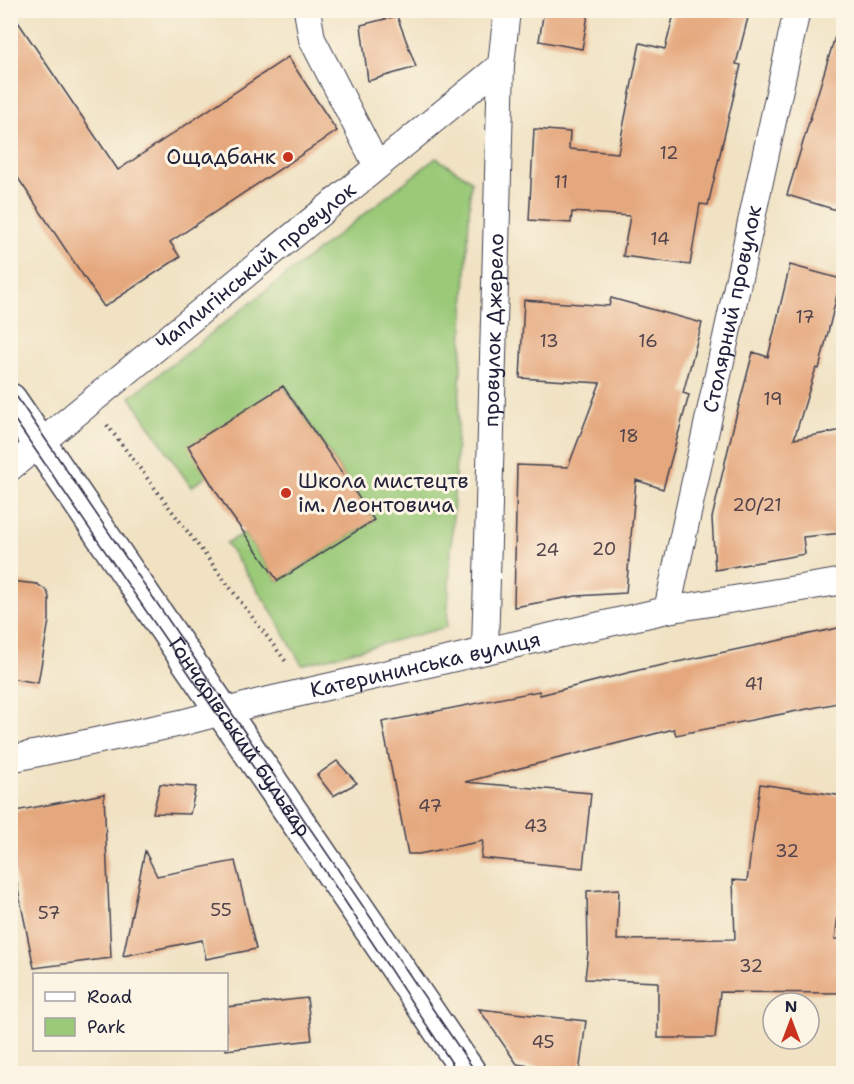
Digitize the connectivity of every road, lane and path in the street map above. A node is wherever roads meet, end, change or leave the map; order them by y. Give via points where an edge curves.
1 (307, 10) edge
2 (507, 10) edge
3 (797, 10) edge
4 (501, 65) junction
5 (377, 166) junction
6 (10, 400) edge
7 (91, 403) junction
8 (40, 444) junction
9 (10, 468) edge
10 (843, 581) edge
11 (667, 610) junction
12 (484, 650) junction
13 (287, 663) dead end
14 (224, 711) junction
15 (10, 759) edge
16 (470, 1074) edge

1 - 5 street via 312,39
2 - 4 street, провулок Джерело
3 - 11 street, Столярний провулок
4 - 5 street, Чаплигінський провулок
4 - 12 street, провулок Джерело
5 - 7 street, Чаплигінський провулок
6 - 8 main road, Гончарівський бульвар
7 - 8 street, Чаплигінський провулок
7 - 13 path
8 - 9 street, Чаплигінський провулок
8 - 14 main road, Гончарівський бульвар
10 - 11 street, Катерининська вулиця
11 - 12 street, Катерининська вулиця
12 - 14 street, Катерининська вулиця
14 - 15 street, Катерининська вулиця
14 - 16 main road, Гончарівський бульвар

